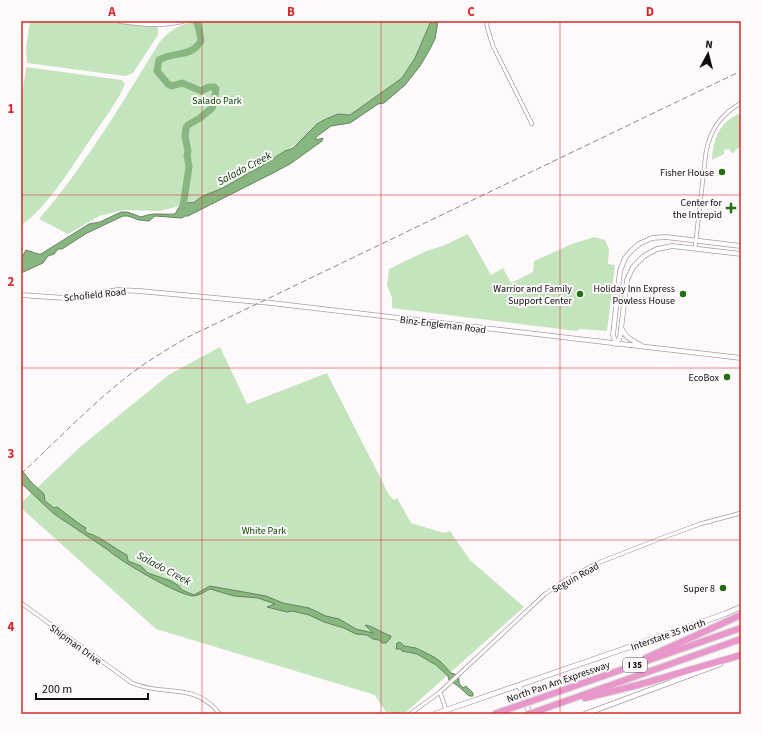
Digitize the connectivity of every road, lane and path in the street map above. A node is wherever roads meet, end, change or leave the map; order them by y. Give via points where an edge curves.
1 (120, 21) edge
2 (183, 21) edge
3 (488, 21) edge
4 (741, 103) edge
5 (532, 124) dead end
6 (696, 240) junction
7 (741, 246) edge
8 (695, 248) junction
9 (741, 254) edge
10 (146, 291) joint
11 (21, 295) edge
12 (621, 326) junction
13 (616, 344) junction
14 (644, 347) junction
15 (741, 358) edge
16 (741, 513) edge
17 (21, 603) edge
18 (741, 607) edge
19 (741, 615) edge
20 (741, 628) edge
21 (741, 639) edge
22 (741, 656) edge
23 (630, 667) junction
24 (519, 685) junction
25 (440, 692) junction
26 (552, 706) junction
27 (447, 712) edge
28 (220, 714) edge
29 (410, 714) edge
30 (434, 714) edge
31 (494, 714) edge
32 (530, 714) edge
33 (585, 714) edge

1 - 2 street via 144,24
3 - 5 street via 487,27 493,46
4 - 6 street via 722,117 709,138
6 - 7 street
6 - 8 street
6 - 13 street via 656,237 631,251 623,262 619,276 612,335
8 - 9 street
8 - 12 street via 662,247 648,253 636,263 627,280
10 - 11 street, Schofield Road via 118,290 57,298
10 - 13 street, Binz-Engleman Road
12 - 13 street
12 - 14 street via 630,339
13 - 14 street, Binz-Engleman Road
14 - 15 street, Binz-Engleman Road
16 - 25 street, Seguin Road via 659,539 570,577 545,594
17 - 28 street, Shipman Drive via 132,683 148,689 192,694 208,702
18 - 24 main road, Interstate 35 North
19 - 23 highway
20 - 23 highway, North Pan Am Expressway / I 35
21 - 26 highway, North Pan Am Expressway / I 35
22 - 26 highway via 638,686
22 - 33 main road
23 - 31 highway, North Pan Am Expressway / I 35, bridge
24 - 27 main road, Interstate 35 North
24 - 32 main road
25 - 27 street
25 - 29 street, Seguin Road
26 - 32 highway, North Pan Am Expressway / I 35
27 - 30 main road, Interstate 35 North

